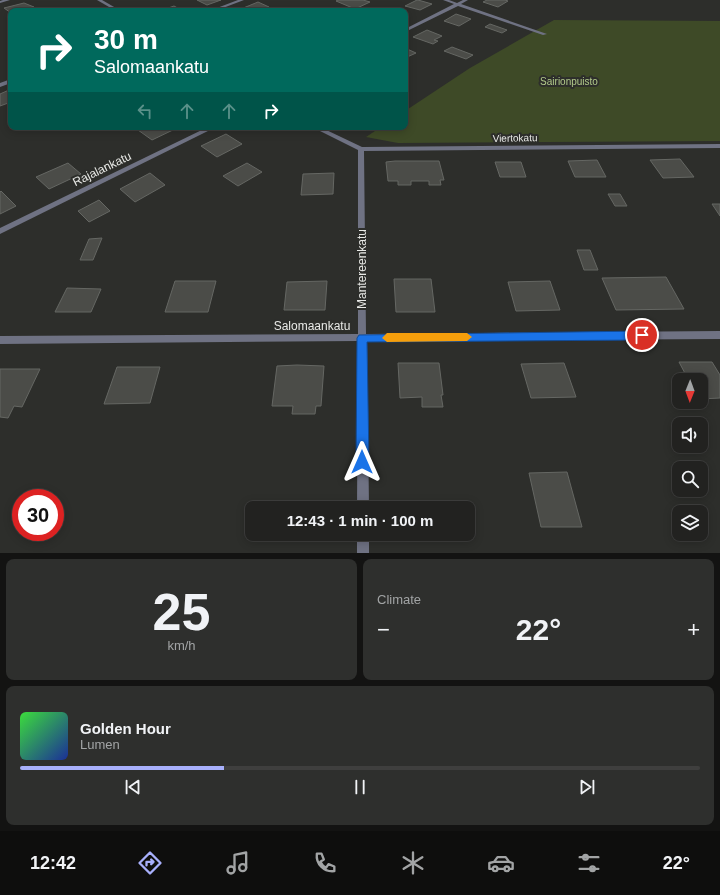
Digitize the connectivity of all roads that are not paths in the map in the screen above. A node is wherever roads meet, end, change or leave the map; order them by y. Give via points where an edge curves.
1 (8, 0) edge
2 (99, 0) edge
3 (242, 0) edge
4 (445, 0) edge
5 (466, 0) edge
6 (0, 2) edge
7 (458, 4) junction
8 (114, 8) edge
9 (219, 8) edge
10 (408, 29) edge
11 (545, 34) dead end
12 (207, 130) edge
13 (322, 130) edge
14 (720, 146) edge
15 (361, 149) junction
16 (0, 231) edge
17 (720, 335) edge
18 (362, 338) junction
19 (0, 340) edge
20 (363, 501) edge
21 (363, 541) edge
22 (363, 553) edge

1 - 6 street
2 - 8 street
3 - 9 street
4 - 7 street
5 - 7 street
7 - 10 street
7 - 11 street
12 - 16 street, Rajalankatu
13 - 15 street, Viertokatu
14 - 15 street, Viertokatu
15 - 18 street, Mantereenkatu
17 - 18 street, Salomaankatu
18 - 19 street, Salomaankatu
18 - 20 street, Mantereenkatu
21 - 22 street

